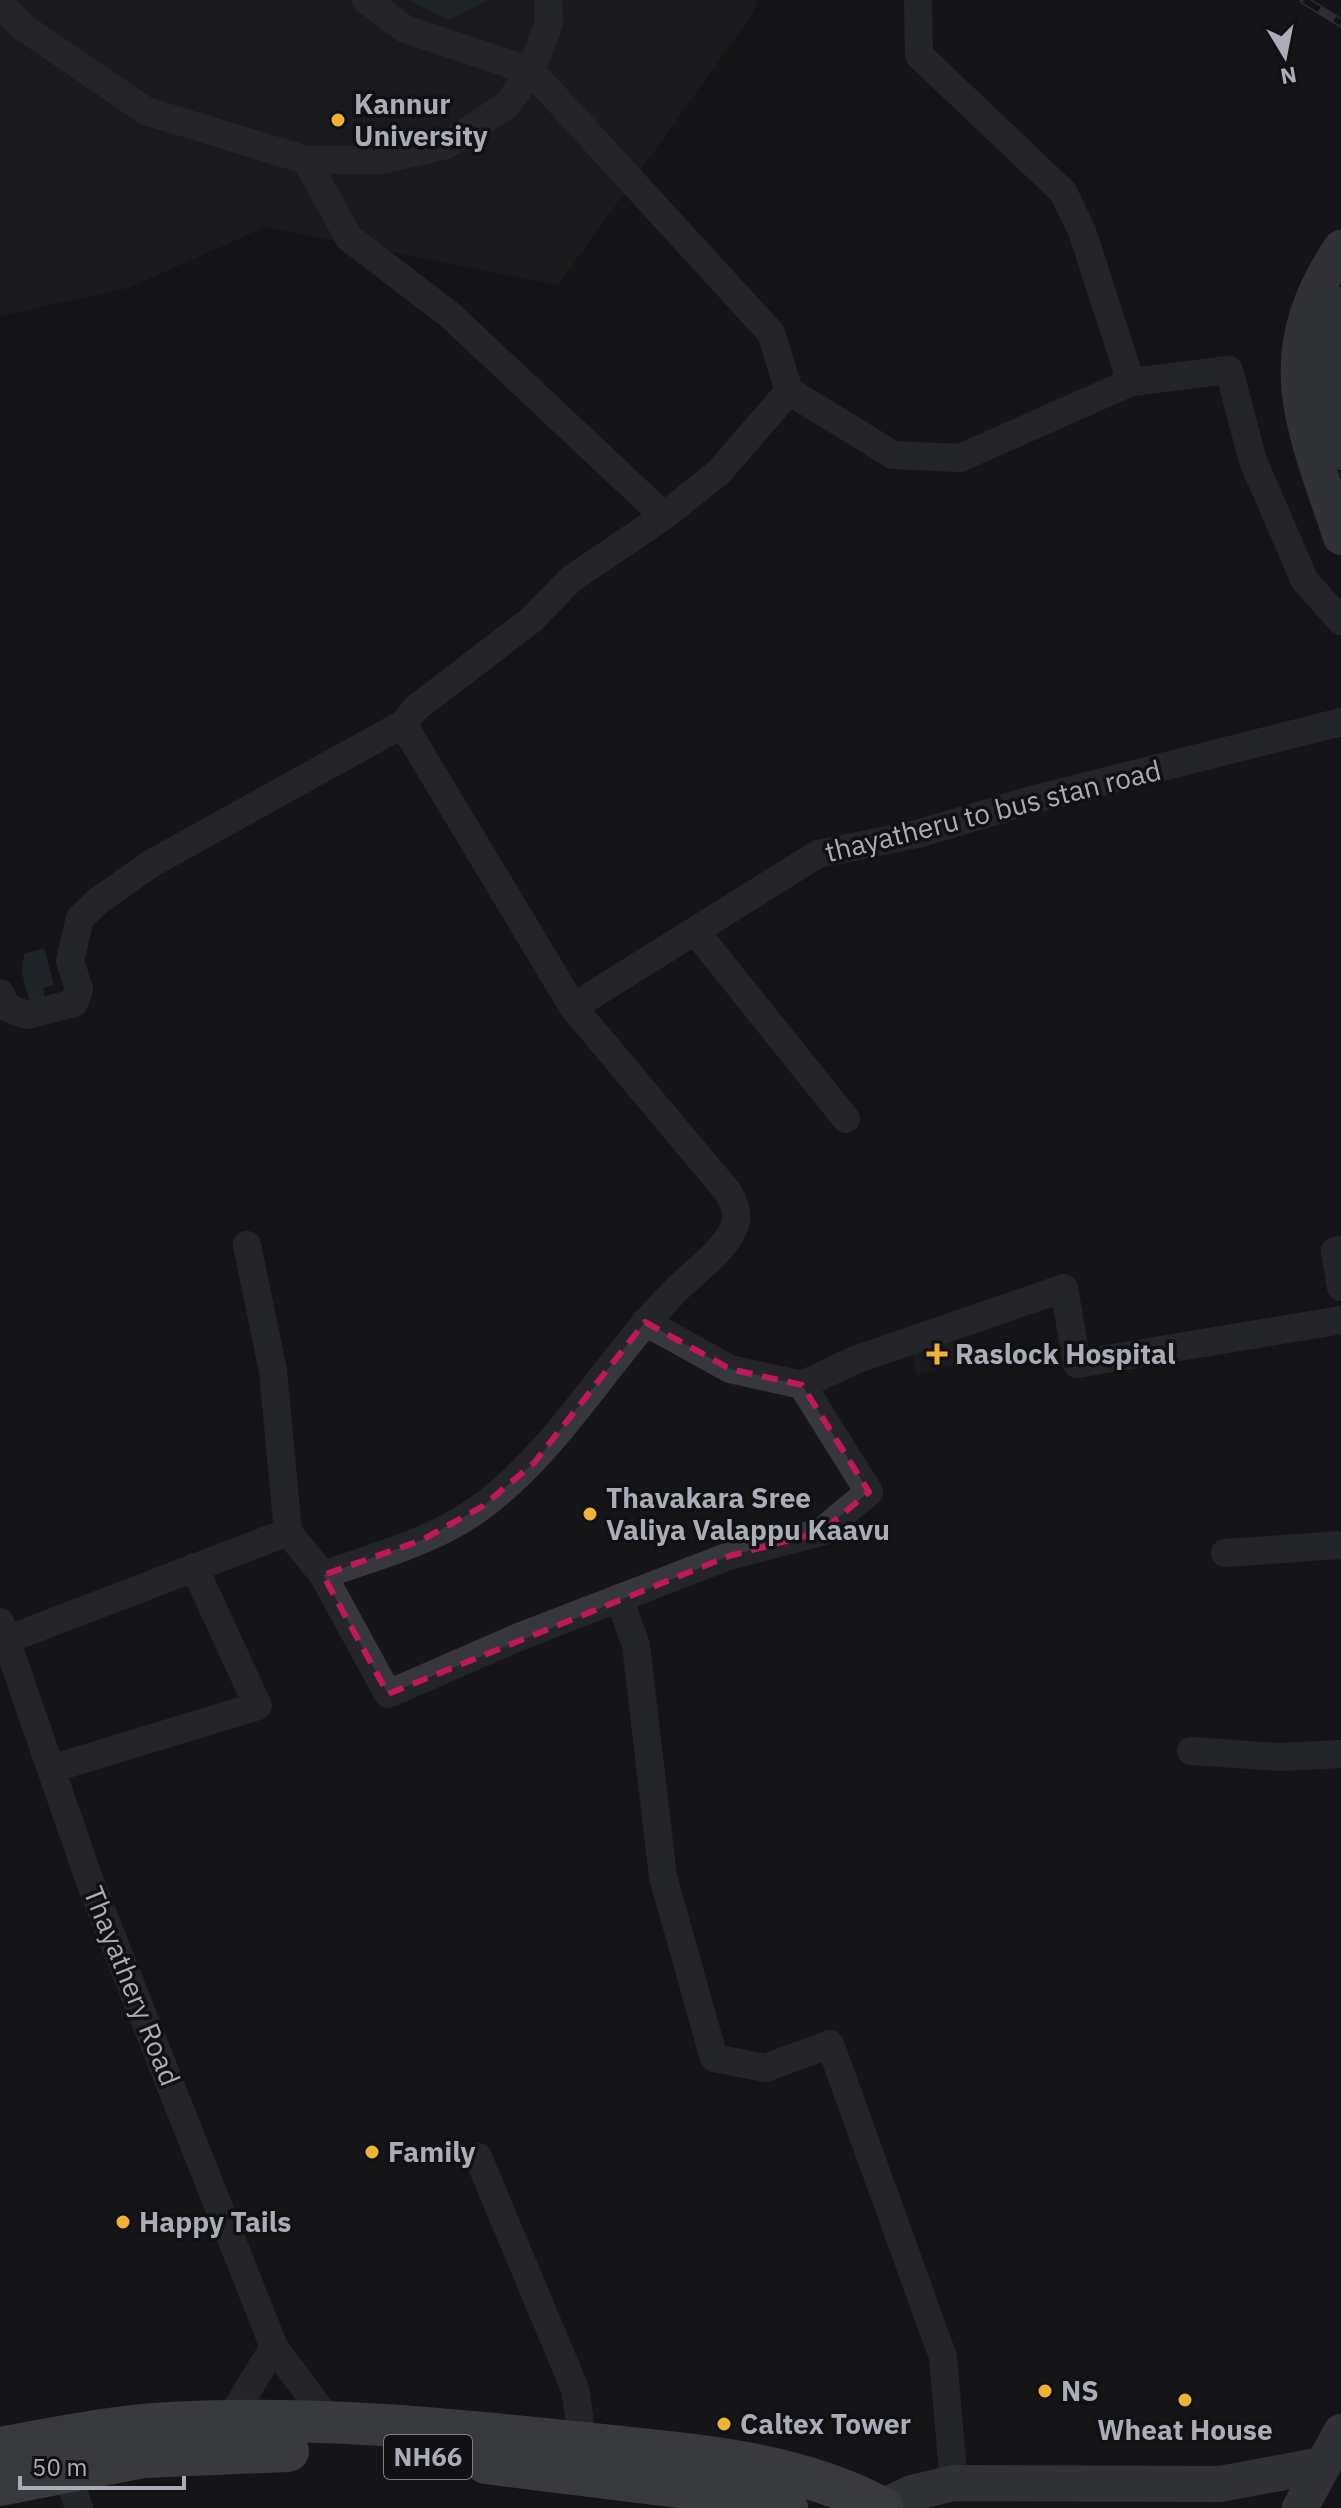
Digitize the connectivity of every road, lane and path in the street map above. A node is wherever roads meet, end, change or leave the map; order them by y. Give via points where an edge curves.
1 (366, 0) edge
2 (548, 0) edge
3 (918, 0) edge
4 (0, 4) edge
5 (531, 71) junction
6 (306, 160) junction
7 (1341, 248) edge
8 (1341, 305) edge
9 (1131, 382) junction
10 (789, 391) junction
11 (1341, 452) edge
12 (664, 516) junction
13 (1341, 537) edge
14 (1341, 621) edge
15 (1341, 722) edge
16 (403, 724) junction
17 (696, 932) junction
18 (0, 993) edge
19 (573, 1007) junction
20 (846, 1119) dead end
21 (247, 1245) dead end
22 (1341, 1250) edge
23 (1341, 1287) edge
24 (1341, 1320) edge
25 (645, 1322) junction
26 (802, 1385) junction
27 (288, 1532) junction
28 (1341, 1545) edge
29 (1225, 1553) dead end
30 (194, 1567) junction
31 (323, 1575) junction
32 (619, 1598) junction
33 (3, 1631) edge
34 (0, 1697) edge
35 (29, 1711) junction
36 (1191, 1751) dead end
37 (1341, 1754) edge
38 (51, 1769) junction
39 (478, 2157) dead end
40 (274, 2347) junction
41 (331, 2424) junction
42 (1341, 2432) edge
43 (226, 2437) junction
44 (583, 2443) junction
45 (0, 2448) edge
46 (1322, 2465) junction
47 (954, 2483) junction
48 (0, 2485) edge
49 (73, 2490) edge
50 (626, 2493) edge
51 (787, 2508) edge
52 (881, 2508) edge
53 (1300, 2508) edge

1 - 5 street via 405,29
2 - 5 street via 549,23
3 - 9 street via 919,55 1063,192 1082,231
4 - 6 street via 23,27 146,111
5 - 6 street via 507,105 446,145 382,160
5 - 10 street via 771,333
6 - 12 street via 349,238 450,315
7 - 13 main road via 1305,319 1297,385 1302,418
8 - 11 main road via 1332,321 1324,388 1329,425
9 - 10 street via 960,458 893,455
9 - 14 street via 1229,370 1253,461 1305,581
10 - 12 street via 719,472
12 - 16 street via 571,579 531,620 416,708
15 - 17 street, thayatheru to bus stan road via 917,834 818,854
16 - 18 street via 152,863 98,901 80,918 70,961 79,989 74,1003 27,1015 8,1008
16 - 19 street
17 - 19 street, thayatheru to bus stan road
17 - 20 street
19 - 25 street via 735,1204 736,1222 726,1239
21 - 27 street via 273,1371
22 - 23 street via 1335,1251
24 - 26 street via 1077,1364 1064,1288 855,1360
25 - 26 street via 730,1369
25 - 31 street via 534,1463 483,1506 422,1540
26 - 32 street via 869,1492 821,1532 729,1556
27 - 30 street
27 - 31 street
28 - 29 street
30 - 33 street
30 - 38 street via 258,1706
31 - 32 street via 388,1694
32 - 47 street via 636,1645 663,1877 714,2058 765,2068 830,2044 943,2357
33 - 35 street, Thayathery Road
34 - 35 street
35 - 38 street, Thayathery Road
36 - 37 street via 1280,1757
38 - 40 street, Thayathery Road via 89,1879
39 - 44 street via 575,2389
40 - 41 street, Thayathery Road
40 - 43 street
41 - 43 highway, NH66
41 - 44 highway, NH66
42 - 46 main road
43 - 45 highway, NH66 via 154,2425
43 - 49 highway, NH66 via 144,2457
43 - 50 highway, NH66 via 390,2453
44 - 52 highway, NH66 via 754,2463 847,2490
46 - 47 main road via 1220,2484
46 - 53 main road
47 - 52 main road via 912,2493
48 - 49 highway, NH66
50 - 51 highway, NH66 via 744,2495

